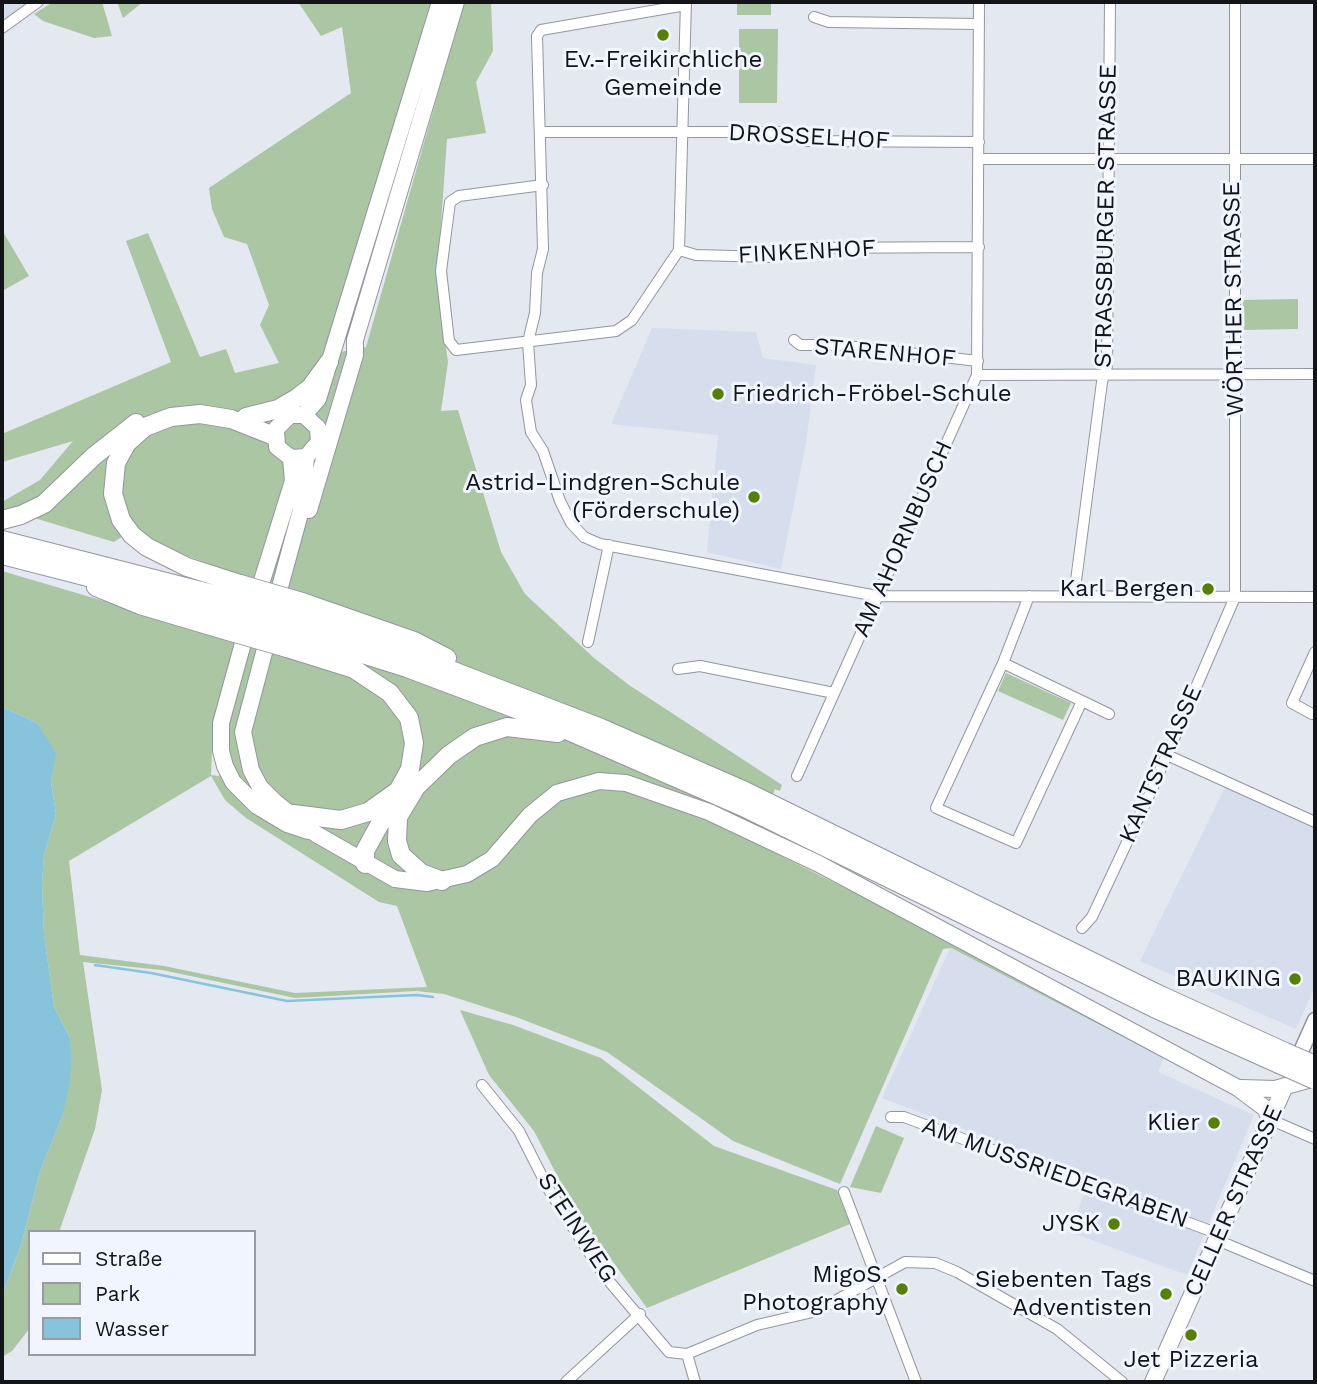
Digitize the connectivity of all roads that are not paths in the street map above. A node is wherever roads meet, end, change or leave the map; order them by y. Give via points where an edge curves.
1 (38, 2) edge
2 (440, 2) edge
3 (456, 2) edge
4 (979, 2) edge
5 (1110, 2) edge
6 (1235, 2) edge
7 (686, 3) edge
8 (814, 18) dead end
9 (979, 24) junction
10 (2, 28) edge
11 (681, 131) junction
12 (540, 132) junction
13 (979, 142) junction
14 (1109, 157) junction
15 (1233, 158) junction
16 (979, 159) junction
17 (1315, 159) edge
18 (543, 185) junction
19 (979, 247) junction
20 (679, 250) junction
21 (355, 340) junction
22 (794, 340) dead end
23 (528, 342) junction
24 (978, 361) junction
25 (329, 362) junction
26 (1104, 374) junction
27 (1236, 374) junction
28 (1315, 374) edge
29 (977, 375) junction
30 (304, 415) junction
31 (246, 417) junction
32 (318, 428) junction
33 (276, 429) junction
34 (299, 458) junction
35 (2, 520) edge
36 (2, 540) edge
37 (609, 545) junction
38 (2, 555) edge
39 (877, 596) junction
40 (1029, 596) junction
41 (1074, 596) junction
42 (1235, 597) junction
43 (1315, 597) edge
44 (234, 607) junction
45 (274, 616) junction
46 (294, 625) junction
47 (588, 642) dead end
48 (1315, 652) edge
49 (1003, 663) junction
50 (678, 669) dead end
51 (834, 693) junction
52 (1082, 701) junction
53 (1312, 713) dead end
54 (1109, 714) dead end
55 (585, 738) junction
56 (1167, 755) junction
57 (797, 776) dead end
58 (399, 790) junction
59 (293, 814) junction
60 (398, 817) junction
61 (1315, 822) edge
62 (316, 834) junction
63 (365, 863) junction
64 (442, 881) junction
65 (1082, 928) dead end
66 (1315, 1020) edge
67 (1282, 1058) junction
68 (1315, 1065) edge
69 (1315, 1079) edge
70 (482, 1085) dead end
71 (1285, 1086) junction
72 (1238, 1088) junction
73 (891, 1117) dead end
74 (1269, 1119) junction
75 (1315, 1139) edge
76 (844, 1192) dead end
77 (1218, 1237) junction
78 (876, 1277) junction
79 (1315, 1280) edge
80 (640, 1314) junction
81 (687, 1354) junction
82 (566, 1382) edge
83 (695, 1382) edge
84 (916, 1382) edge
85 (1122, 1382) edge
86 (1153, 1382) edge

1 - 10 street
2 - 25 main road
3 - 21 main road
4 - 9 street, AM AHORNBUSCH
5 - 14 street, STRASSBURGER STRASSE
6 - 15 street, WÖRTHER STRASSE
7 - 11 street
7 - 12 street via 541,30 537,36
8 - 9 street
9 - 13 street, AM AHORNBUSCH
11 - 12 street, DROSSELHOF
11 - 13 street, DROSSELHOF via 780,132 803,141
11 - 20 street
12 - 18 street
13 - 16 street, AM AHORNBUSCH
14 - 15 street
14 - 16 street
14 - 26 street, STRASSBURGER STRASSE
15 - 17 street
15 - 27 street, WÖRTHER STRASSE
16 - 19 street, AM AHORNBUSCH
18 - 23 street via 543,249
18 - 23 street via 454,198 448,208 441,271 451,346 463,351
19 - 20 street, FINKENHOF via 805,248 771,257 695,255
19 - 24 street, AM AHORNBUSCH
20 - 23 street via 621,330
21 - 32 main road
21 - 45 main road via 348,380 281,606
22 - 24 street, STARENHOF via 800,345
23 - 37 street via 531,386 526,400 531,432 571,523 584,537
24 - 29 street, AM AHORNBUSCH
25 - 30 main road via 318,399
25 - 31 highway via 297,398 278,409
26 - 27 street
26 - 29 street
26 - 41 street, STRASSBURGER STRASSE
27 - 28 street
27 - 42 street, WÖRTHER STRASSE
29 - 39 street, AM AHORNBUSCH
30 - 32 main road
30 - 33 main road via 290,415
31 - 33 highway
31 - 35 highway via 202,409 170,411 141,420 120,433 44,504
32 - 34 main road via 316,448
33 - 34 main road via 277,447
33 - 44 highway via 210,416 171,417 145,427 127,443 116,463 113,494 121,520 132,535 187,567
34 - 45 main road via 301,510
34 - 62 main road via 227,693 221,751 233,782 250,800 287,824
36 - 44 highway
37 - 39 street
37 - 47 street
38 - 44 highway via 141,605
39 - 40 street
39 - 51 street, AM AHORNBUSCH
40 - 41 street
40 - 49 street
41 - 42 street
42 - 43 street
42 - 56 street, KANTSTRASSE
44 - 46 highway, bridge
44 - 46 highway, bridge
45 - 59 main road via 243,732 251,770 260,787
46 - 55 highway
46 - 58 highway via 390,693 409,718 414,743 410,769
46 - 67 highway via 404,652 509,691 745,791
48 - 53 street via 1292,703
49 - 52 street
49 - 52 street via 936,808 1016,843
50 - 51 street via 699,666
51 - 57 street, AM AHORNBUSCH
52 - 54 street
55 - 60 highway via 507,727 475,737 416,787
55 - 67 highway via 759,814 1154,1007
56 - 61 street
56 - 65 street, KANTSTRASSE via 1092,917
58 - 59 highway via 368,812 341,820
58 - 63 highway via 365,851
59 - 62 main road
60 - 63 highway via 376,856
60 - 64 highway via 401,855 421,873
62 - 63 main road
63 - 64 main road via 410,883
64 - 72 main road via 467,874 492,859 530,815 557,793 599,780 626,783 709,812 797,853
66 - 71 main road, CELLER STRASSE
67 - 68 highway, bridge
67 - 69 highway, bridge
69 - 71 main road
70 - 80 street, STEINWEG via 519,1131 549,1190 603,1274
71 - 72 main road via 1262,1091
71 - 74 main road, CELLER STRASSE
72 - 74 main road via 1266,1109
73 - 77 street, AM MUSSRIEDEGRABEN via 904,1117
74 - 75 street
74 - 77 main road, CELLER STRASSE
76 - 78 street
77 - 79 street, AM MUSSRIEDEGRABEN
77 - 86 main road, CELLER STRASSE
78 - 81 street via 817,1311 757,1325
78 - 84 street
78 - 85 street via 905,1262 935,1263 957,1272 1057,1329
80 - 81 street, STEINWEG via 670,1352
80 - 82 street
81 - 83 street

